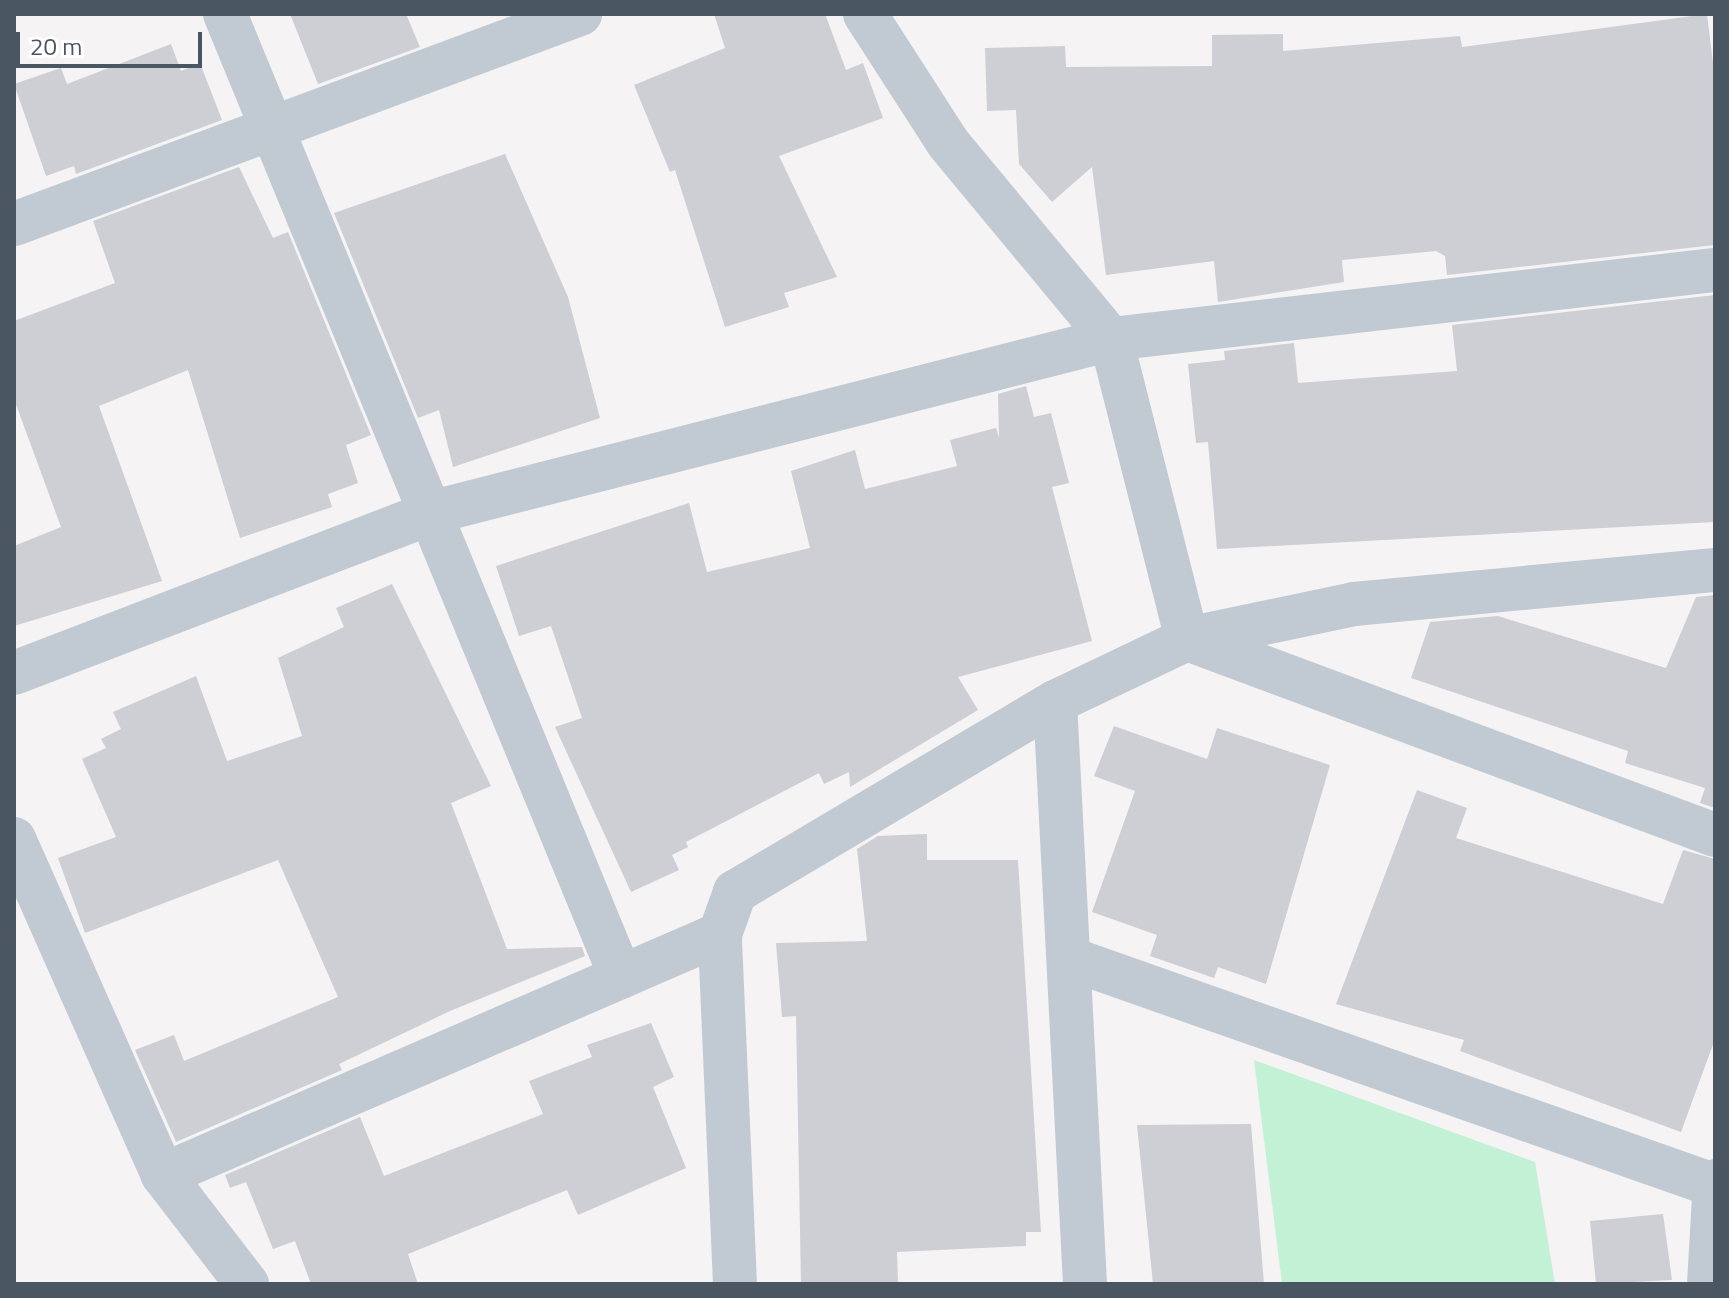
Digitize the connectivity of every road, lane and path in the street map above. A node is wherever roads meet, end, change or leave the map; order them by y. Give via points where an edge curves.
1 (225, 14) edge
2 (580, 14) edge
3 (865, 14) edge
4 (271, 130) junction
5 (14, 224) edge
6 (1715, 270) edge
7 (1111, 339) junction
8 (433, 512) junction
9 (1715, 570) edge
10 (1187, 639) junction
11 (14, 673) edge
12 (1055, 702) junction
13 (1715, 835) edge
14 (14, 839) edge
15 (720, 934) junction
16 (1071, 959) junction
17 (621, 977) junction
18 (163, 1175) junction
19 (1714, 1183) edge
20 (247, 1284) edge
21 (735, 1284) edge
22 (1085, 1284) edge
23 (1709, 1284) edge

1 - 4 street
2 - 4 street
3 - 7 street via 948,143
4 - 5 street
4 - 8 street
6 - 7 street
7 - 8 street
7 - 10 street
8 - 11 street
8 - 17 street
9 - 10 street via 1354,604
10 - 12 street
10 - 13 street
12 - 15 street via 735,892
12 - 16 street
14 - 18 street
15 - 17 street
15 - 21 street
16 - 19 street
16 - 22 street
17 - 18 street
18 - 20 street
19 - 23 street

